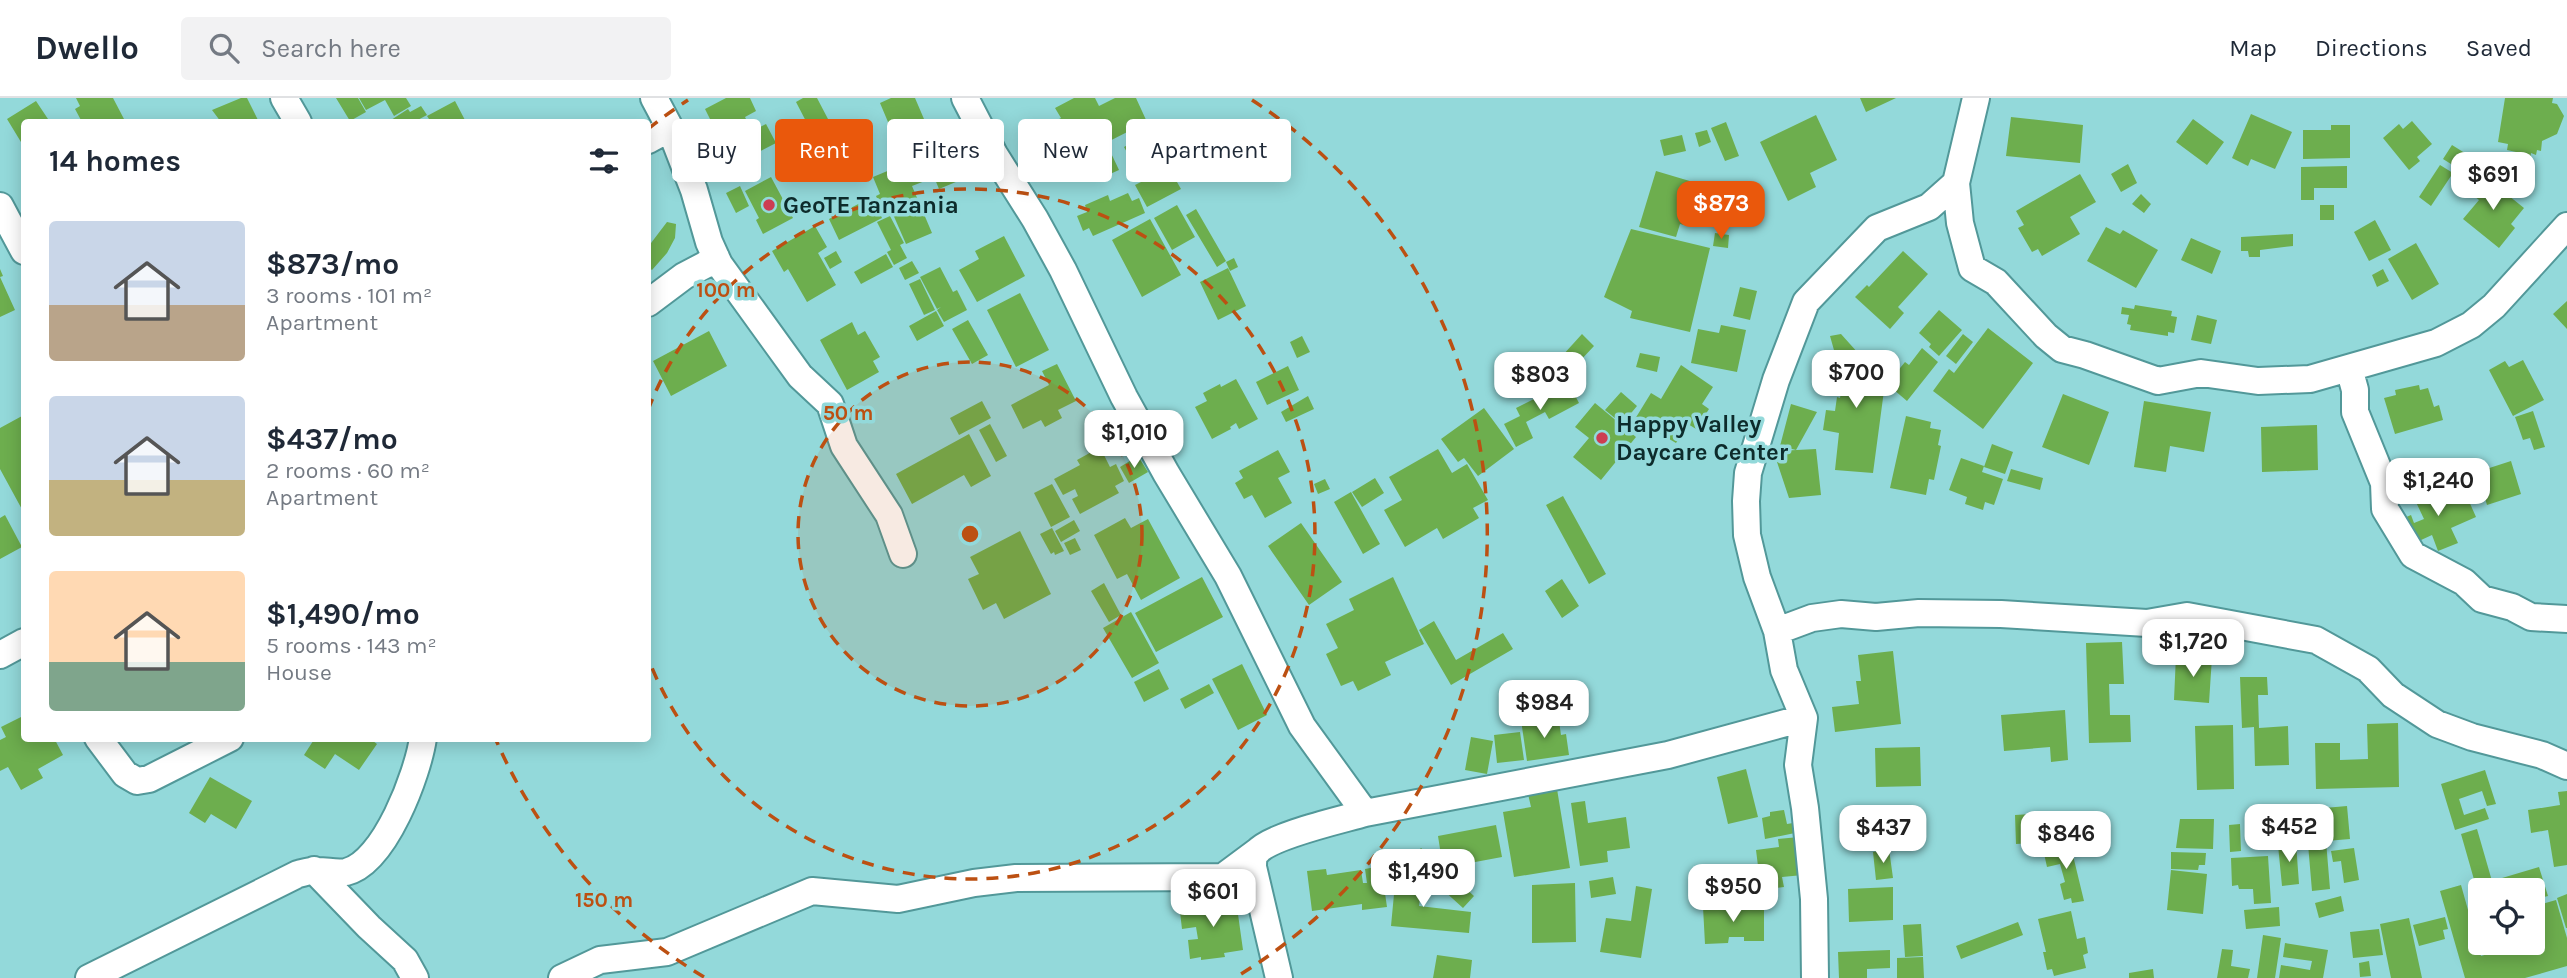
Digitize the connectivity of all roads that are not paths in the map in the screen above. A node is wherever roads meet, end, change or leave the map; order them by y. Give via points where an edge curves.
1 (284, 98) edge
2 (654, 98) edge
3 (965, 98) edge
4 (1976, 98) edge
5 (296, 119) edge
6 (659, 134) edge
7 (1956, 183) junction
8 (2, 215) edge
9 (2567, 226) edge
10 (21, 246) edge
11 (716, 257) junction
12 (651, 301) edge
13 (2349, 368) junction
14 (904, 554) dead end
15 (2567, 619) edge
16 (1777, 631) junction
17 (1804, 718) junction
18 (101, 742) edge
19 (222, 742) edge
20 (423, 742) edge
21 (2567, 766) edge
22 (1365, 813) junction
23 (1258, 851) junction
24 (314, 870) junction
25 (89, 978) edge
26 (415, 978) edge
27 (562, 978) edge
28 (1279, 978) edge
29 (1815, 978) edge

1 - 5 street
2 - 6 street
3 - 22 street via 1063,270 1154,452 1228,576 1302,726
4 - 7 street
6 - 11 street
7 - 13 street via 1972,268 1996,282 2062,349 2158,381 2201,373 2258,381 2310,379
7 - 16 street via 1929,207 1877,228 1806,302 1748,473 1747,535
8 - 10 street
9 - 13 street via 2471,326 2436,342
11 - 12 street
11 - 14 street via 800,376 830,404 844,446 889,515
13 - 15 street via 2356,412 2384,483 2385,509 2413,555 2464,582 2482,599 2531,617
16 - 17 street via 1784,670
16 - 21 street via 1812,618 1841,614 2001,614 2147,623 2187,617 2316,640 2368,669 2393,695 2437,724
17 - 22 street via 1668,755
17 - 29 street via 1798,765 1813,880
18 - 19 street via 125,774 138,781
20 - 24 street via 410,789 376,847 349,871
22 - 23 street via 1278,840
23 - 27 street via 1223,877 1016,878 898,899 812,891 667,952 600,960
23 - 28 street via 1253,867
24 - 25 street
24 - 26 street via 405,960

